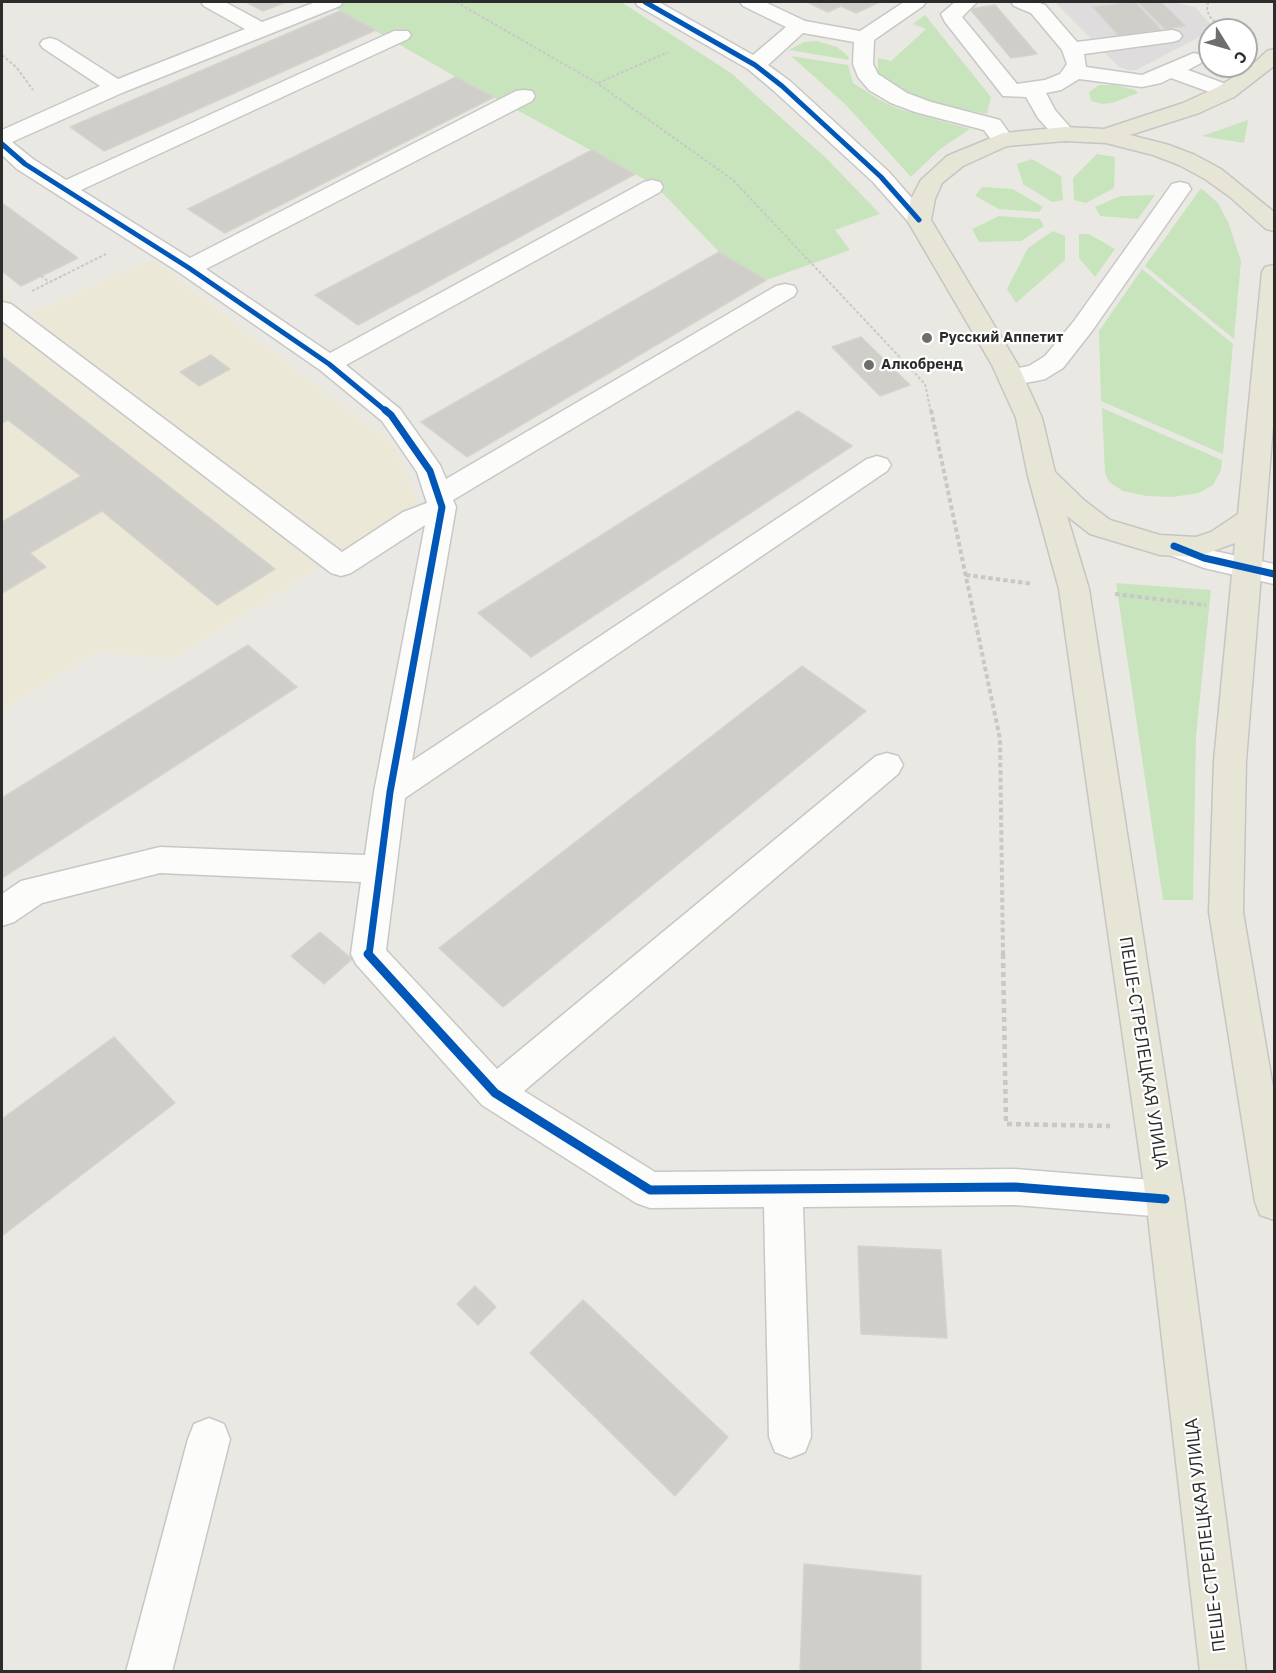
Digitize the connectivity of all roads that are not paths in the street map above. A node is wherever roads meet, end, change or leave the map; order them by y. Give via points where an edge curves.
1 (211, 2) edge
2 (333, 2) edge
3 (645, 2) edge
4 (750, 2) edge
5 (916, 2) edge
6 (967, 2) edge
7 (1021, 2) edge
8 (799, 26) junction
9 (261, 30) junction
10 (401, 35) dead end
11 (1172, 36) dead end
12 (864, 38) junction
13 (50, 44) dead end
14 (1072, 49) junction
15 (1275, 55) edge
16 (1194, 59) dead end
17 (755, 66) junction
18 (1170, 71) junction
19 (1074, 72) junction
20 (116, 87) junction
21 (1033, 90) junction
22 (1011, 91) junction
23 (1226, 92) junction
24 (524, 96) dead end
25 (998, 133) junction
26 (1065, 134) junction
27 (1106, 136) junction
28 (2, 138) edge
29 (2, 144) edge
30 (652, 187) dead end
31 (64, 189) junction
32 (1180, 189) dead end
33 (919, 220) junction
34 (1275, 224) edge
35 (189, 268) junction
36 (1275, 272) edge
37 (785, 291) dead end
38 (2, 309) edge
39 (329, 364) junction
40 (1012, 377) junction
41 (877, 465) dead end
42 (1042, 476) junction
43 (441, 502) junction
44 (1253, 518) junction
45 (1174, 546) junction
46 (1261, 571) edge
47 (887, 765) dead end
48 (390, 792) junction
49 (380, 869) junction
50 (2, 912) edge
51 (495, 1093) junction
52 (1269, 1137) edge
53 (783, 1189) junction
54 (1165, 1199) junction
55 (1275, 1202) edge
56 (790, 1437) dead end
57 (209, 1439) dead end
58 (149, 1671) edge
59 (1223, 1671) edge

1 - 9 street
2 - 9 street
3 - 17 street
4 - 8 street
5 - 12 street
6 - 22 street via 951,14 952,18
7 - 14 street via 1038,9
8 - 12 street
8 - 17 street
9 - 20 street
10 - 31 street
11 - 14 street
12 - 25 street via 863,64 878,85 898,98
13 - 20 street
14 - 19 street via 1077,64
15 - 23 main road
16 - 18 street
17 - 33 street via 881,177
18 - 19 street via 1142,81
18 - 23 street
19 - 21 street
20 - 28 street
21 - 22 street
21 - 26 street via 1046,113
22 - 25 street
23 - 27 main road
24 - 35 street
25 - 26 main road
25 - 33 main road via 932,180
26 - 27 main road
27 - 34 main road via 1161,150 1213,174
29 - 31 street
30 - 39 street
31 - 35 street
32 - 40 street via 1054,362 1036,373
33 - 40 main road, ПЕШЕ-СТРЕЛЕЦКАЯ УЛИЦА
35 - 39 street
36 - 44 main road
37 - 43 street
38 - 43 street via 341,566
39 - 43 street via 392,415 430,471
40 - 42 main road, ПЕШЕ-СТРЕЛЕЦКАЯ УЛИЦА via 1029,418
41 - 48 street
42 - 45 main road via 1100,527
42 - 54 main road, ПЕШЕ-СТРЕЛЕЦКАЯ УЛИЦА via 1074,589
43 - 48 street
44 - 45 main road via 1221,539 1197,548
44 - 46 main road
45 - 46 street via 1204,558
46 - 52 main road via 1243,610 1230,761 1226,912
47 - 51 street
48 - 49 street
49 - 50 street via 160,860 33,891
49 - 51 street via 368,954
51 - 53 street via 650,1190
52 - 55 main road
53 - 54 street via 1015,1187
53 - 56 street
54 - 59 main road, ПЕШЕ-СТРЕЛЕЦКАЯ УЛИЦА
57 - 58 street

